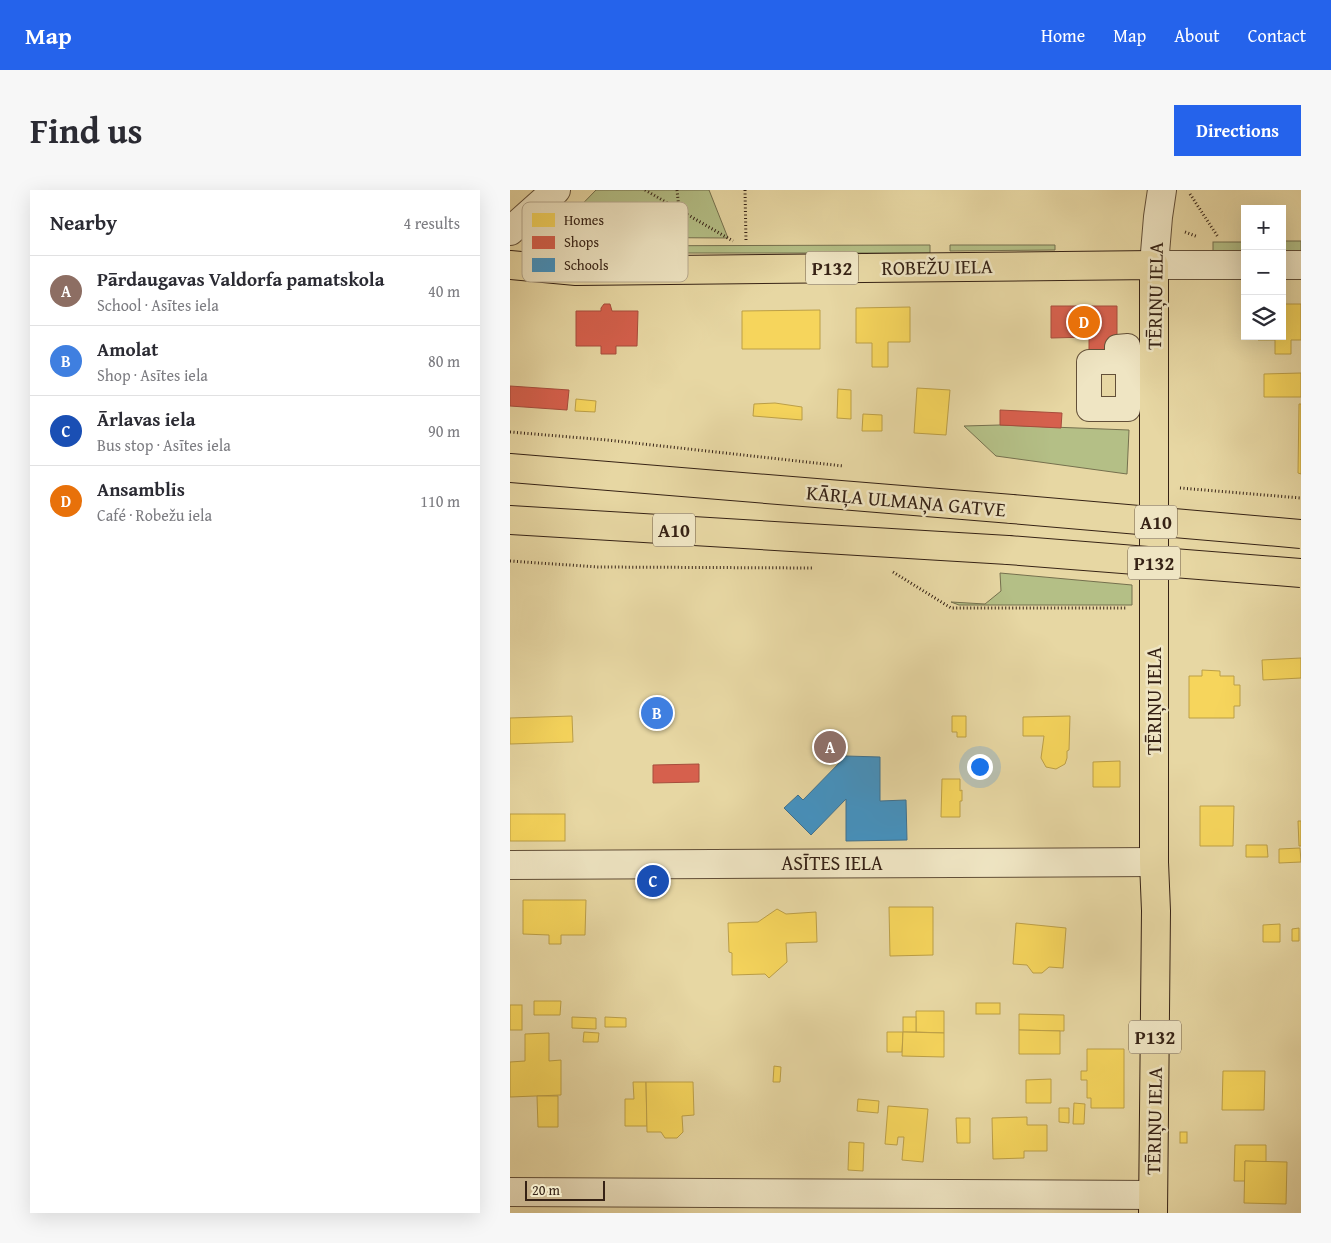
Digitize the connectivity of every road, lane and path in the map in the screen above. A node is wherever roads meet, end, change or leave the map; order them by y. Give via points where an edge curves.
1 (556, 190) edge
2 (645, 190) edge
3 (745, 190) edge
4 (1162, 190) edge
5 (1187, 190) edge
6 (543, 202) edge
7 (665, 202) edge
8 (688, 215) edge
9 (522, 220) edge
10 (1182, 226) dead end
11 (510, 231) edge
12 (1218, 237) junction
13 (1227, 237) dead end
14 (1201, 238) dead end
15 (1210, 238) dead end
16 (733, 241) dead end
17 (746, 241) dead end
18 (1154, 265) junction
19 (1241, 265) edge
20 (1286, 265) edge
21 (1301, 265) edge
22 (688, 270) edge
23 (510, 432) edge
24 (846, 466) dead end
25 (510, 468) edge
26 (1208, 491) dead end
27 (1301, 498) edge
28 (510, 520) edge
29 (1301, 534) edge
30 (510, 561) edge
31 (818, 568) dead end
32 (895, 572) dead end
33 (1301, 573) edge
34 (1128, 608) dead end
35 (1154, 862) junction
36 (510, 865) edge
37 (510, 1192) edge
38 (1153, 1204) edge

1 - 6 street
2 - 7 path
3 - 17 path
4 - 18 street, TĒRIŅU IELA
5 - 12 path
8 - 16 path
9 - 11 street
10 - 14 path via 1184,232
12 - 13 path
12 - 15 path
18 - 19 street, ROBEŽU IELA
18 - 22 main road, ROBEŽU IELA / P132
18 - 35 main road, TĒRIŅU IELA / P132
20 - 21 street
23 - 24 path
25 - 29 main road, KĀRĻA ULMAŅA GATVE / A10, bridge
26 - 27 path
28 - 33 main road, KĀRĻA ULMAŅA GATVE / A10, bridge via 1008,550
30 - 31 path via 598,567
32 - 34 path via 951,608
35 - 36 street, ASĪTES IELA
35 - 38 main road, TĒRIŅU IELA / P132
37 - 38 street

